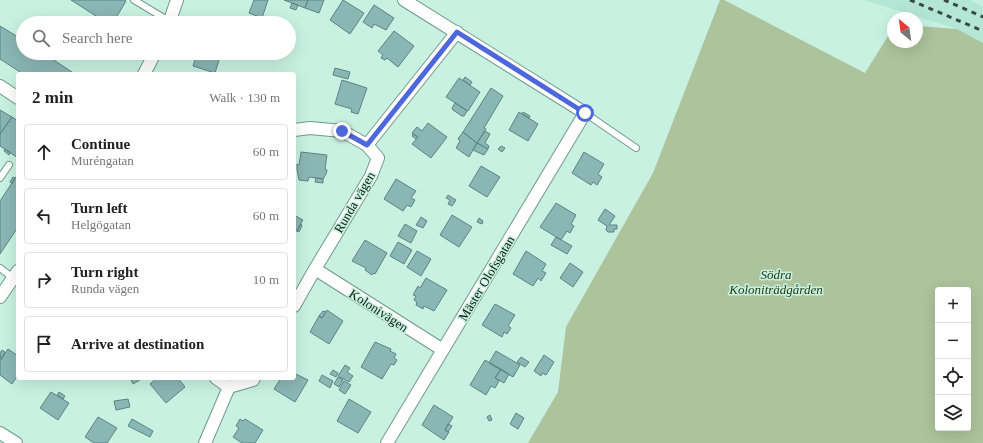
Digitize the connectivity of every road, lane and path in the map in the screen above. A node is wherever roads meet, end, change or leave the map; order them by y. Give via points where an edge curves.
1 (134, 0) edge
2 (177, 0) edge
3 (404, 0) edge
4 (159, 16) edge
5 (171, 16) edge
6 (457, 32) junction
7 (151, 60) edge
8 (145, 72) edge
9 (0, 86) edge
10 (16, 97) edge
11 (585, 113) junction
12 (296, 130) edge
13 (367, 145) junction
14 (636, 148) dead end
15 (8, 165) dead end
16 (0, 178) edge
17 (0, 268) edge
18 (315, 269) junction
19 (16, 274) edge
20 (0, 297) edge
21 (296, 302) edge
22 (443, 350) junction
23 (219, 380) edge
24 (253, 380) edge
25 (229, 387) junction
26 (0, 432) edge
27 (16, 443) edge
28 (205, 443) edge
29 (387, 443) edge

1 - 4 lane
2 - 5 street
3 - 6 street
6 - 11 street
6 - 13 street
7 - 8 street
9 - 10 street
11 - 14 lane
11 - 22 street, Mäster Olofsgatan
12 - 13 street, Runda vägen via 310,128 342,131
13 - 18 street, Runda vägen via 378,158 371,176
15 - 16 lane
17 - 19 lane
18 - 21 street, Runda vägen
18 - 22 street, Kolonivägen
19 - 20 street
22 - 29 street, Mäster Olofsgatan
23 - 25 street
24 - 25 street
25 - 28 street
26 - 27 street

